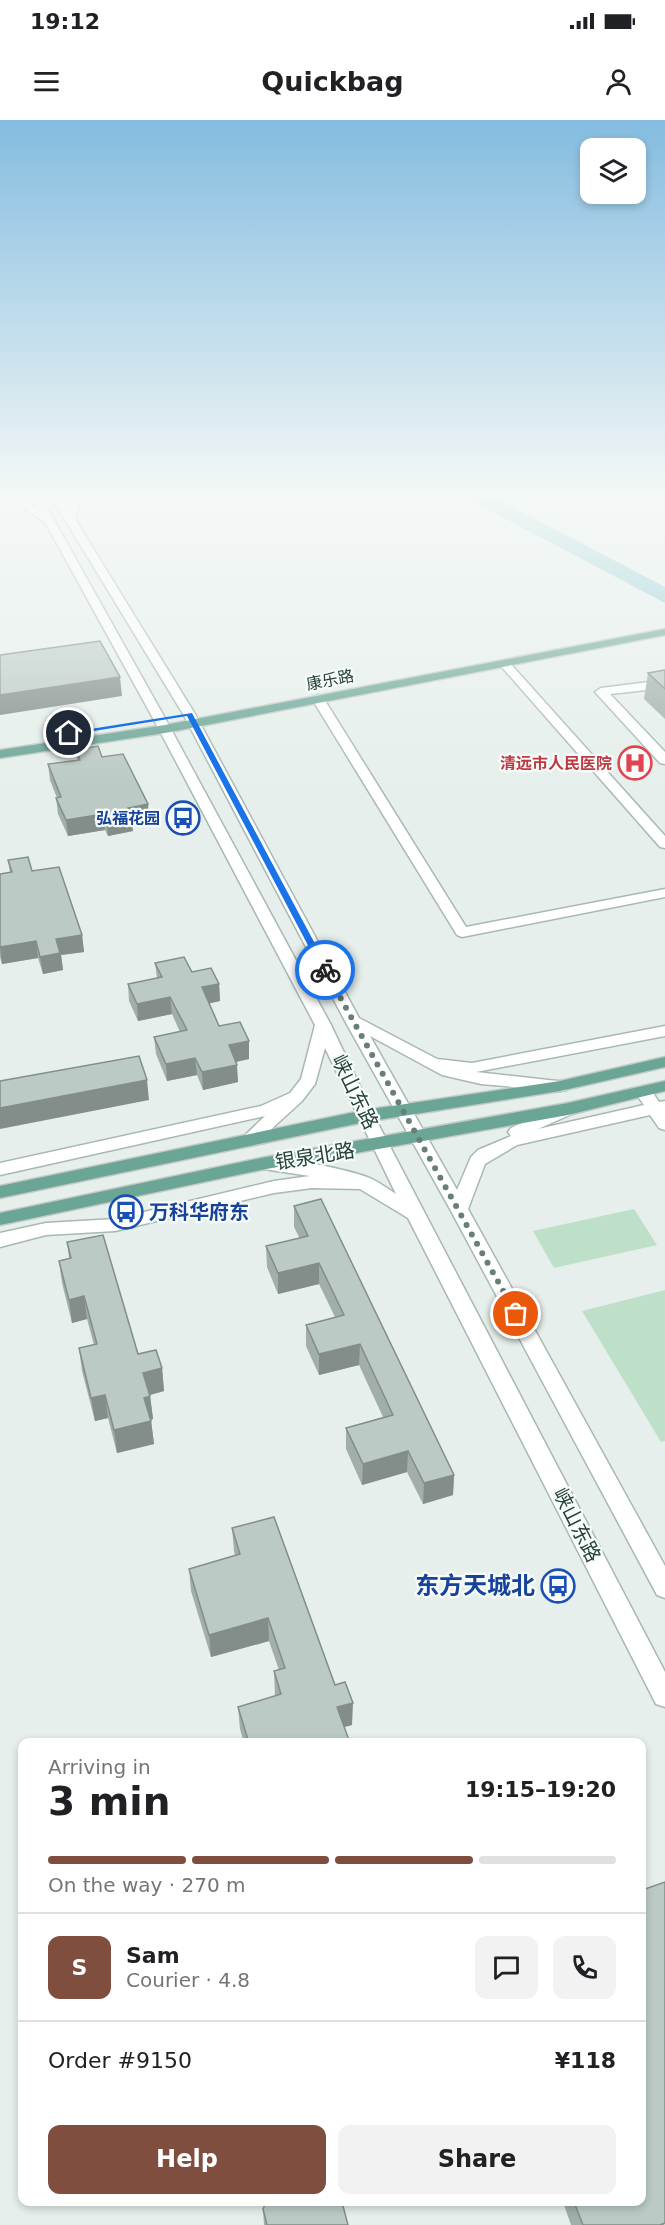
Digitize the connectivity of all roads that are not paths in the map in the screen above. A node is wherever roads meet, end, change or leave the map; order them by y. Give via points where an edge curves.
1 (88, 593) edge
2 (115, 593) edge
3 (665, 623) edge
4 (665, 632) edge
5 (504, 663) junction
6 (665, 684) edge
7 (318, 699) junction
8 (192, 719) junction
9 (162, 724) junction
10 (0, 744) edge
11 (0, 754) edge
12 (665, 760) edge
13 (665, 844) edge
14 (665, 893) edge
15 (352, 1021) junction
16 (323, 1024) junction
17 (665, 1031) edge
18 (428, 1062) junction
19 (665, 1062) edge
20 (560, 1086) junction
21 (665, 1086) edge
22 (644, 1091) junction
23 (296, 1097) junction
24 (659, 1107) edge
25 (401, 1109) junction
26 (568, 1109) junction
27 (365, 1116) junction
28 (665, 1124) edge
29 (418, 1137) junction
30 (250, 1139) junction
31 (382, 1145) junction
32 (477, 1161) junction
33 (261, 1164) junction
34 (0, 1169) edge
35 (364, 1183) junction
36 (0, 1192) edge
37 (459, 1209) junction
38 (416, 1214) junction
39 (0, 1219) edge
40 (0, 1240) edge
41 (665, 1588) edge
42 (665, 1696) edge

1 - 9 street, 峡山东路
2 - 8 street, 峡山东路
3 - 8 main road, 康乐路
4 - 5 main road, 康乐路
5 - 7 main road, 康乐路
5 - 13 street
6 - 12 street via 601,692
7 - 8 main road, 康乐路
7 - 14 street via 462,932
8 - 9 main road, 康乐路
8 - 15 street, 峡山东路
9 - 10 main road, 康乐路
9 - 11 main road, 康乐路
9 - 16 street, 峡山东路
15 - 18 street
15 - 25 street, 峡山东路
16 - 23 street via 309,1080
16 - 27 street, 峡山东路
17 - 18 street via 472,1068
18 - 20 street via 481,1079
19 - 20 main road, 银泉北路
20 - 25 main road, 银泉北路
21 - 22 main road, 银泉北路
22 - 24 street
22 - 26 main road, 银泉北路
23 - 30 street
23 - 34 street via 266,1110
24 - 28 street
24 - 32 street via 512,1141
25 - 27 main road, 银泉北路
25 - 29 street, 峡山东路
26 - 29 main road, 银泉北路
26 - 32 street via 498,1142
27 - 30 main road, 银泉北路
27 - 31 street, 峡山东路
29 - 31 main road, 银泉北路
29 - 37 street, 峡山东路
30 - 36 main road, 银泉北路
31 - 33 main road, 银泉北路
31 - 38 street, 峡山东路
32 - 37 street
33 - 35 street
33 - 39 main road, 银泉北路
35 - 38 street
35 - 40 street, 银泉北路 via 312,1182 274,1187 115,1225 46,1229
37 - 41 street, 峡山东路
38 - 42 street, 峡山东路

